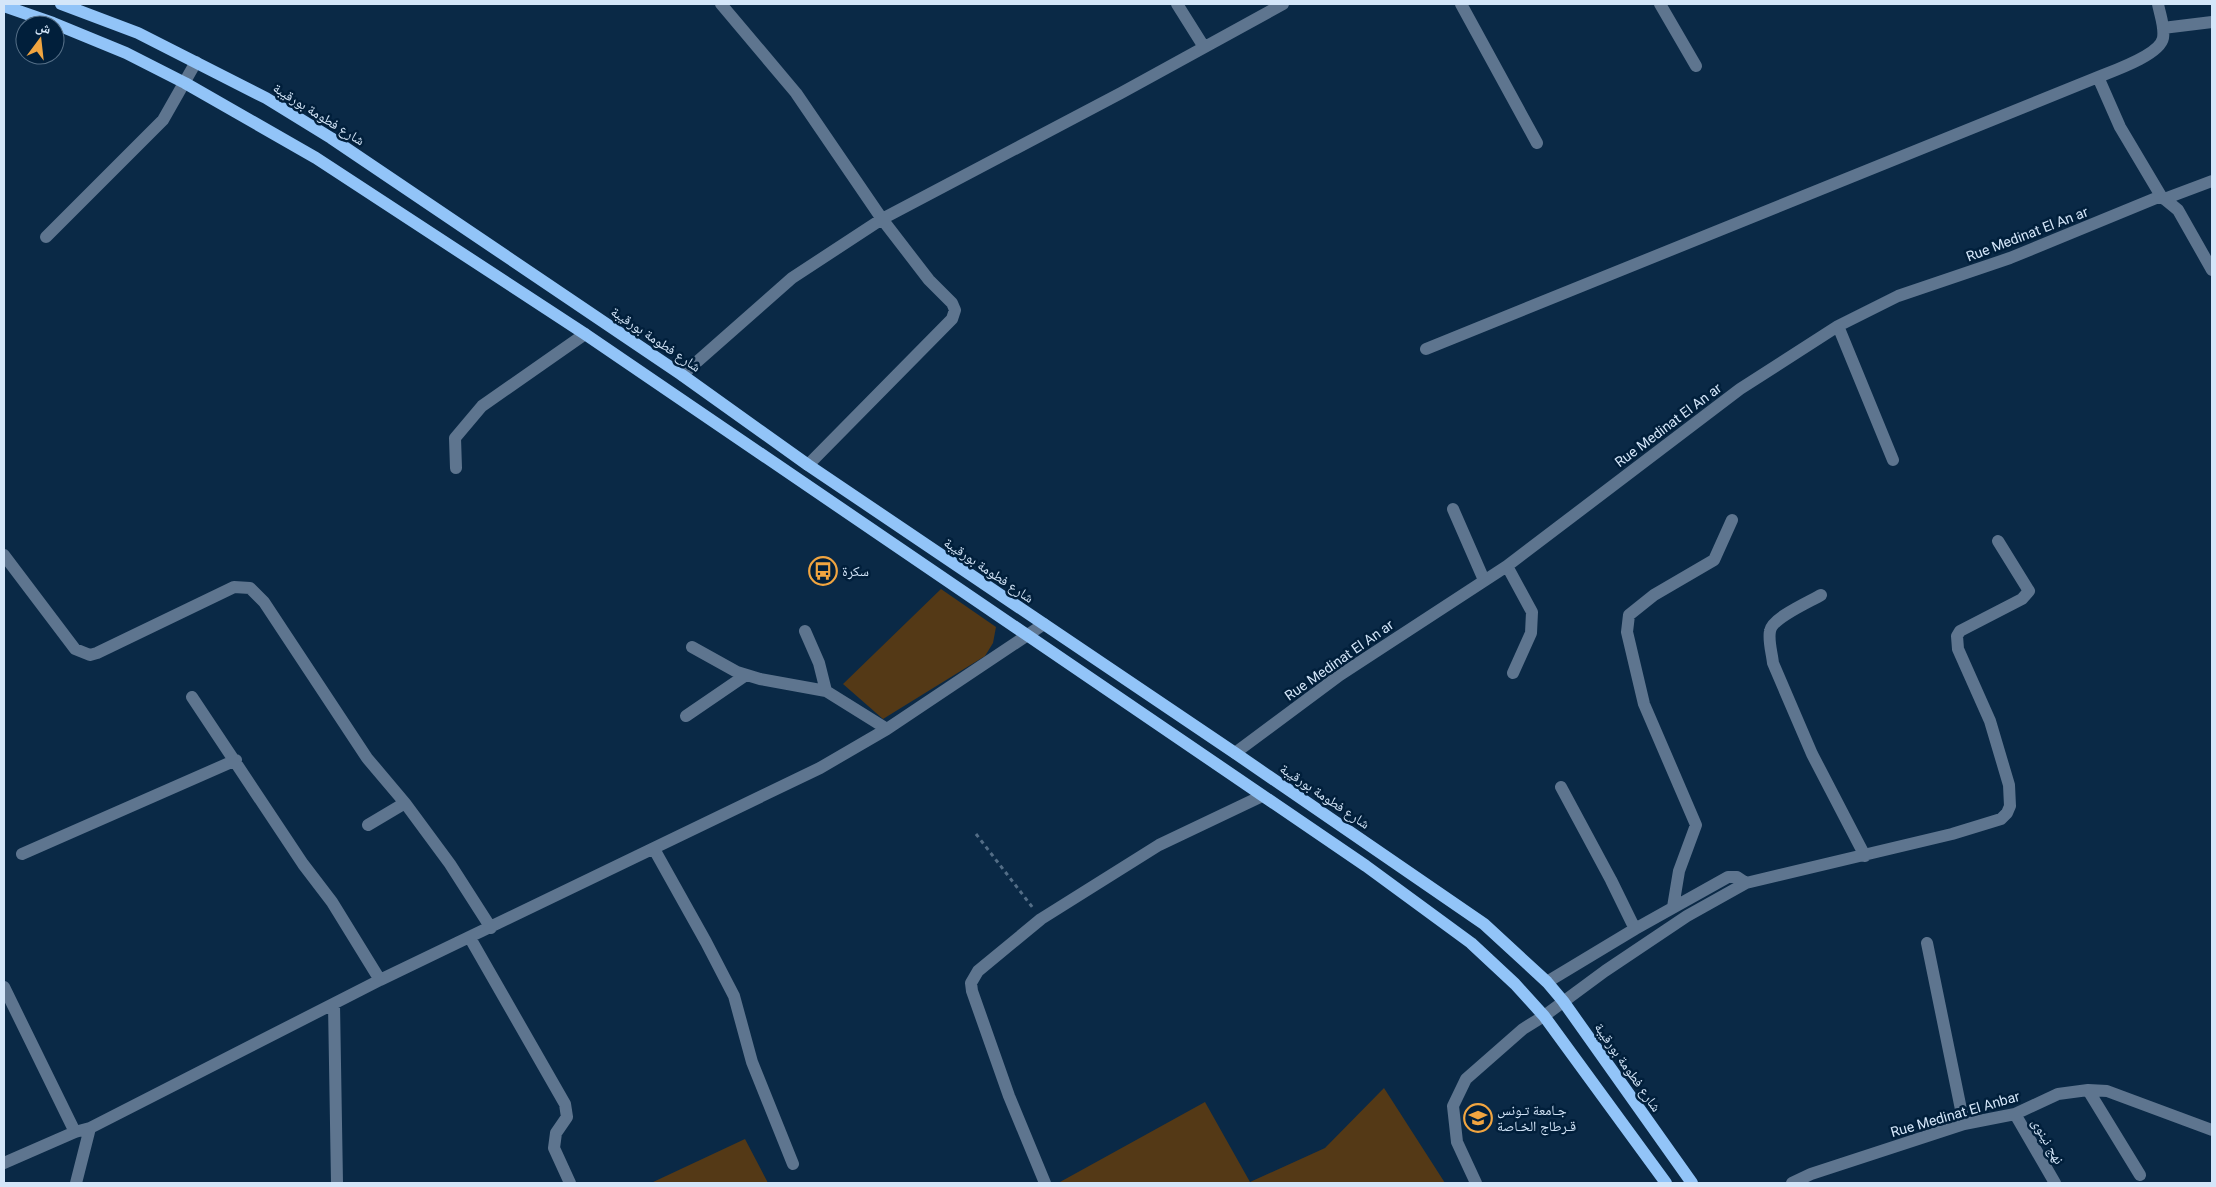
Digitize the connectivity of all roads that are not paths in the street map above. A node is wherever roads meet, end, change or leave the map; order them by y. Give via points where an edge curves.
1 (61, 4) edge
2 (721, 4) edge
3 (1177, 4) edge
4 (1283, 4) edge
5 (1460, 4) edge
6 (1660, 4) edge
7 (2158, 4) edge
8 (4, 6) edge
9 (2212, 22) edge
10 (2163, 28) junction
11 (1204, 47) junction
12 (196, 62) junction
13 (1696, 66) dead end
14 (2098, 77) junction
15 (185, 83) junction
16 (1537, 144) dead end
17 (2212, 181) edge
18 (2162, 198) junction
19 (882, 219) junction
20 (46, 237) dead end
21 (2212, 270) edge
22 (1838, 326) junction
23 (585, 334) junction
24 (1426, 349) dead end
25 (682, 375) junction
26 (1893, 460) dead end
27 (808, 464) junction
28 (456, 468) dead end
29 (1453, 509) dead end
30 (1732, 520) dead end
31 (1998, 540) dead end
32 (4, 555) edge
33 (1507, 566) junction
34 (1484, 580) junction
35 (1821, 595) dead end
36 (1044, 624) junction
37 (805, 631) dead end
38 (1025, 636) junction
39 (692, 647) dead end
40 (1513, 673) dead end
41 (746, 675) junction
42 (826, 691) junction
43 (192, 697) dead end
44 (686, 716) dead end
45 (887, 729) junction
46 (1235, 753) junction
47 (236, 760) junction
48 (1561, 787) dead end
49 (1262, 796) junction
50 (405, 803) junction
51 (368, 825) dead end
52 (654, 849) junction
53 (22, 854) dead end
54 (1865, 856) junction
55 (1746, 883) junction
56 (1673, 907) junction
57 (491, 928) junction
58 (1635, 929) junction
59 (470, 938) junction
60 (1927, 943) dead end
61 (380, 980) junction
62 (1547, 982) junction
63 (4, 987) edge
64 (1563, 1001) junction
65 (334, 1004) junction
66 (1544, 1016) junction
67 (2088, 1090) junction
68 (2015, 1114) junction
69 (1964, 1124) junction
70 (90, 1128) junction
71 (2212, 1130) edge
72 (75, 1132) junction
73 (4, 1161) edge
74 (793, 1164) dead end
75 (2140, 1175) dead end
76 (76, 1183) edge
77 (337, 1183) edge
78 (570, 1183) edge
79 (1045, 1183) edge
80 (1476, 1183) edge
81 (1666, 1183) edge
82 (1692, 1183) edge
83 (1792, 1183) edge
84 (2055, 1183) edge

1 - 12 main road, شارع فطومة بورقيبة via 138,32
2 - 19 street via 796,94
3 - 11 street
4 - 11 street
5 - 16 street
6 - 13 street
7 - 10 street
8 - 15 main road via 126,53
9 - 10 street
10 - 14 street via 2163,40 2152,53
11 - 19 street
12 - 15 street
12 - 25 main road, شارع فطومة بورقيبة via 266,98 331,138
14 - 18 street via 2120,127
14 - 24 street
15 - 20 street via 163,120
15 - 23 main road via 316,158
17 - 18 street, Rue Medinat El An ar
18 - 21 street via 2178,210
18 - 22 street, Rue Medinat El An ar via 2010,258 1898,296
19 - 25 street via 792,278
19 - 27 street via 955,310 952,319
22 - 26 street
22 - 33 street, Rue Medinat El An ar via 1740,389
23 - 28 street via 482,406 455,438
23 - 38 main road
25 - 27 main road, شارع فطومة بورقيبة
27 - 36 main road, شارع فطومة بورقيبة
29 - 34 street
30 - 56 street via 1714,560 1654,595 1629,614 1627,632 1644,704 1696,825 1679,871
31 - 54 street via 2029,591 2022,599 1960,631 1957,636 1958,649 1990,720 2009,785 2010,806 2001,820
32 - 50 street via 76,649 90,655 234,587 250,588 264,602 367,758
33 - 34 street, Rue Medinat El An ar
33 - 40 street via 1532,612 1531,633
34 - 46 street, Rue Medinat El An ar via 1340,675
35 - 54 street via 1774,622 1770,631 1770,647 1773,663 1812,754
36 - 38 street
36 - 46 main road, شارع فطومة بورقيبة
37 - 42 street via 819,663
38 - 45 street
38 - 49 main road
39 - 41 street via 723,666
41 - 42 street
41 - 44 street
42 - 45 street
43 - 47 street
45 - 52 street via 820,768
46 - 62 main road, شارع فطومة بورقيبة via 1484,924
47 - 53 street
47 - 61 street via 303,864 332,902
48 - 58 street
49 - 66 main road via 1366,866 1471,943
49 - 79 street via 1159,845 1041,918 978,970 971,983 1009,1096
50 - 51 street
50 - 57 street
52 - 57 street
52 - 74 street via 734,996 752,1062
54 - 55 street
55 - 56 street via 1737,877 1728,877
55 - 64 street via 1687,916
56 - 58 street
57 - 59 street
58 - 62 street
59 - 61 street
59 - 78 street via 564,1104 566,1117 556,1133 554,1148
60 - 69 street
61 - 65 street
62 - 64 main road, شارع فطومة بورقيبة
63 - 72 street
64 - 66 street
64 - 82 main road, شارع فطومة بورقيبة
65 - 70 street
65 - 77 street
66 - 80 street via 1523,1029 1466,1079 1452,1106 1458,1142
66 - 81 main road
67 - 68 street, Rue Medinat El Anbar via 2058,1094
67 - 71 street, Rue Medinat El Anbar via 2107,1091
67 - 75 street
68 - 69 street, Rue Medinat El Anbar
68 - 84 street, نهج نینوى
69 - 83 street, Rue Medinat El Anbar
70 - 72 street
70 - 76 street
72 - 73 street

